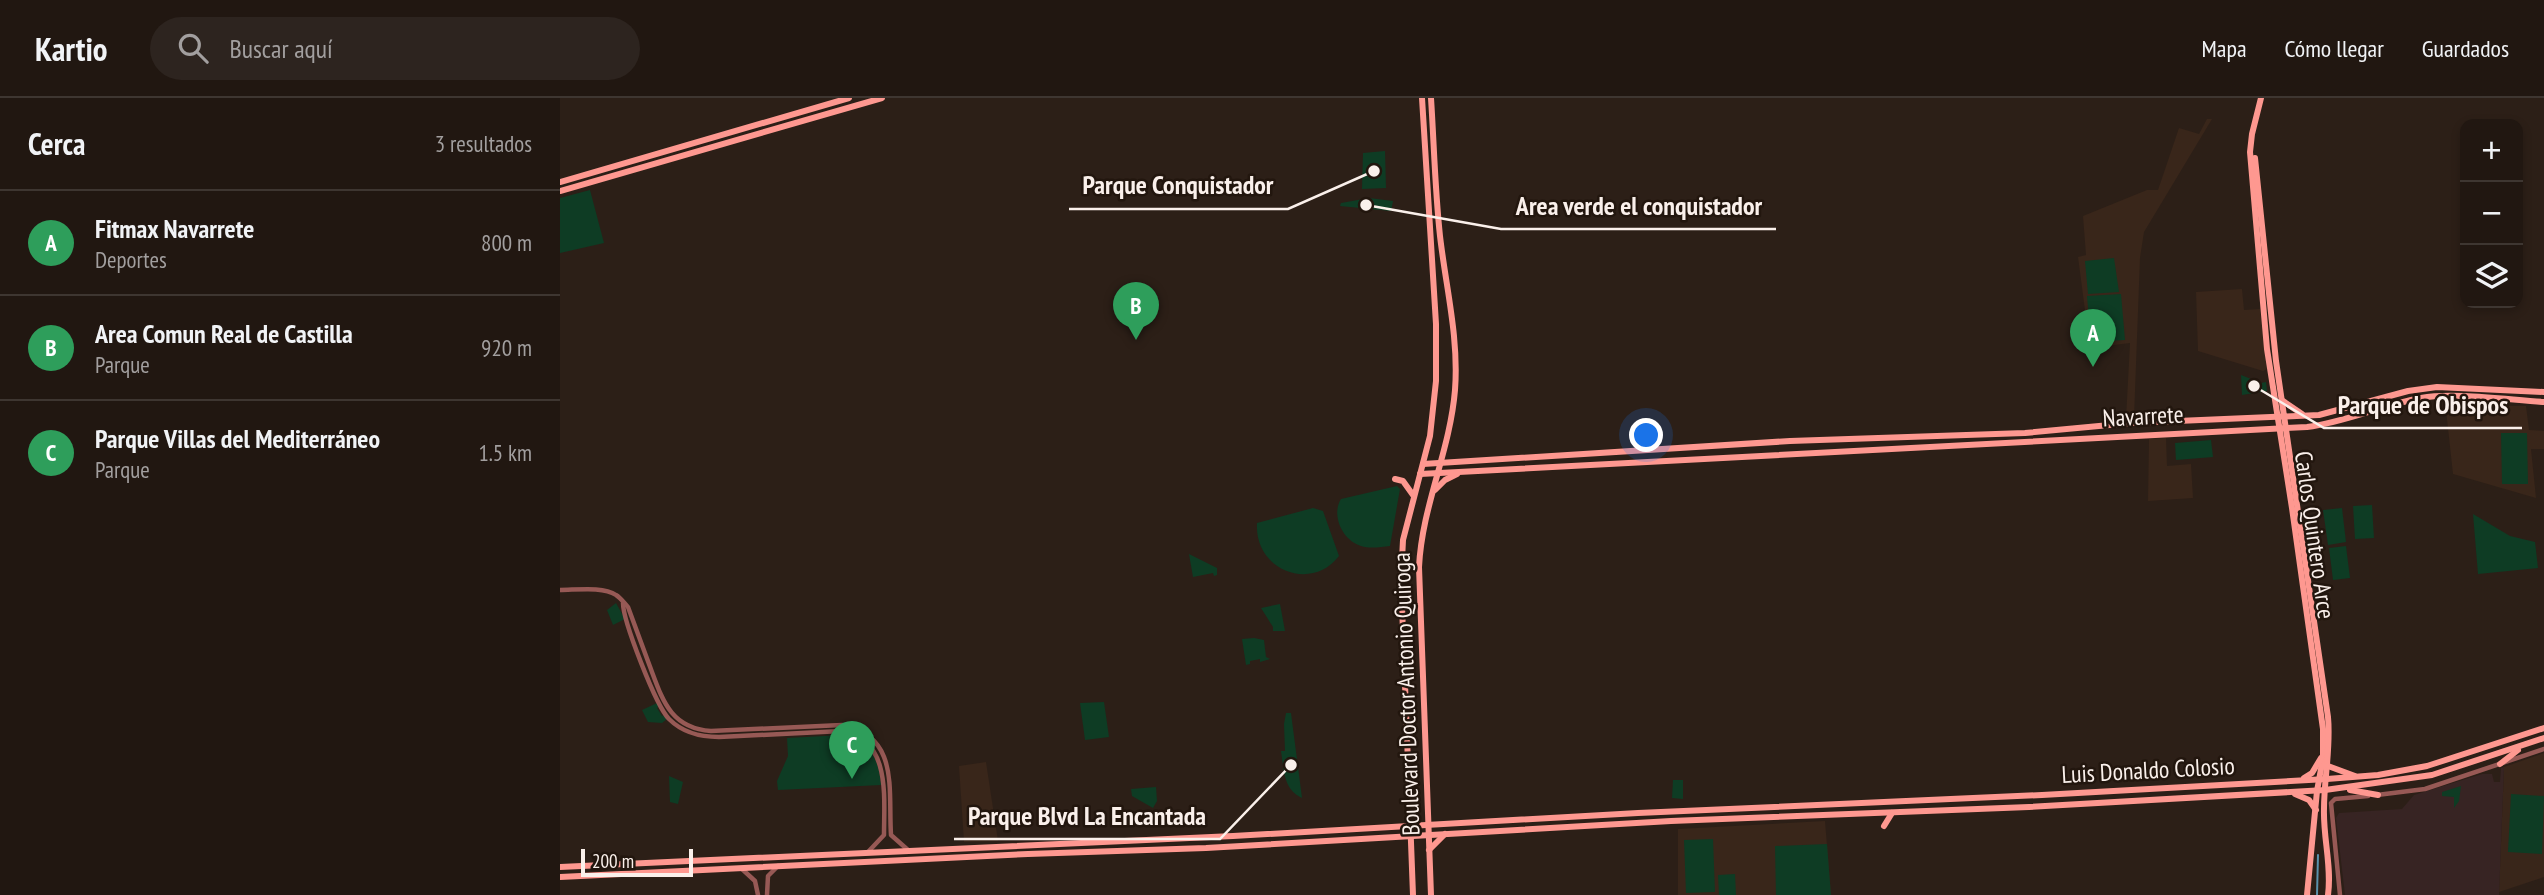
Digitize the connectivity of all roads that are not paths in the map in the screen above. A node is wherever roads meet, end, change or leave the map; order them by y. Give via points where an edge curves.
1 (849, 98) edge
2 (869, 98) edge
3 (882, 98) edge
4 (1422, 98) edge
5 (1431, 98) edge
6 (2264, 98) edge
7 (850, 107) junction
8 (1424, 151) junction
9 (646, 157) junction
10 (1435, 175) junction
11 (605, 178) junction
12 (560, 186) edge
13 (2440, 387) junction
14 (2544, 392) edge
15 (2441, 397) junction
16 (2283, 401) junction
17 (2544, 402) edge
18 (2304, 415) junction
19 (2282, 416) junction
20 (2284, 427) junction
21 (2306, 427) junction
22 (2289, 445) junction
23 (1446, 446) junction
24 (1465, 461) junction
25 (1457, 462) junction
26 (1441, 463) junction
27 (1423, 464) junction
28 (1458, 472) junction
29 (1438, 473) junction
30 (1420, 474) junction
31 (1395, 479) dead end
32 (1432, 494) junction
33 (1413, 495) junction
34 (2292, 508) junction
35 (2301, 531) junction
36 (2296, 540) junction
37 (2306, 564) junction
38 (560, 590) edge
39 (2319, 655) junction
40 (2314, 671) junction
41 (2322, 679) junction
42 (2544, 728) edge
43 (2544, 738) edge
44 (2527, 744) junction
45 (2544, 748) edge
46 (2324, 749) junction
47 (2500, 764) junction
48 (2328, 766) junction
49 (2356, 777) junction
50 (2323, 780) junction
51 (2296, 781) junction
52 (2182, 787) junction
53 (2338, 789) junction
54 (2321, 791) junction
55 (2290, 792) junction
56 (2042, 795) junction
57 (2378, 795) junction
58 (2180, 799) junction
59 (1829, 804) junction
60 (1805, 806) junction
61 (2029, 807) junction
62 (1410, 808) junction
63 (2316, 810) junction
64 (1428, 811) junction
65 (1679, 813) junction
66 (1892, 813) junction
67 (1591, 816) junction
68 (1815, 816) junction
69 (1792, 817) junction
70 (1542, 819) junction
71 (887, 820) junction
72 (1671, 821) junction
73 (1445, 824) junction
74 (1410, 825) junction
75 (1428, 825) junction
76 (1396, 826) junction
77 (1884, 826) dead end
78 (1577, 828) junction
79 (1503, 832) junction
80 (1272, 834) junction
81 (1445, 834) junction
82 (884, 835) junction
83 (891, 835) junction
84 (1233, 836) junction
85 (1429, 836) junction
86 (2326, 836) junction
87 (1410, 837) junction
88 (1393, 838) junction
89 (1251, 846) junction
90 (2334, 846) junction
91 (1187, 849) junction
92 (1411, 849) junction
93 (908, 850) junction
94 (1429, 850) junction
95 (868, 852) junction
96 (819, 854) junction
97 (820, 864) junction
98 (778, 866) junction
99 (560, 867) edge
100 (741, 868) junction
101 (560, 877) edge
102 (758, 895) edge
103 (767, 895) edge
104 (1413, 895) edge
105 (1431, 895) edge
106 (2307, 895) edge
107 (2329, 895) edge
108 (2340, 895) edge

1 - 9 main road
2 - 7 main road
3 - 7 main road
4 - 8 main road, Boulevard Doctor Antonio Quiroga
5 - 10 main road, Boulevard Doctor Antonio Quiroga
6 - 16 main road, Carlos Quintero Arce via 2255,158
6 - 19 main road, Carlos Quintero Arce via 2251,137 2251,165 2267,349
7 - 11 main road
8 - 10 main road via 1432,153
8 - 27 main road, Boulevard Doctor Antonio Quiroga via 1437,355 1435,400
9 - 11 main road via 609,172
9 - 12 main road
10 - 23 main road, Boulevard Doctor Antonio Quiroga via 1455,357
11 - 12 main road
13 - 14 main road, Navarrete
13 - 15 main road
13 - 18 main road, Navarrete
15 - 17 main road, Navarrete
15 - 21 main road, Navarrete
16 - 18 main road
16 - 19 main road, Carlos Quintero Arce
18 - 19 main road, Navarrete
19 - 20 main road, Carlos Quintero Arce
19 - 24 main road, Navarrete
20 - 21 main road, Navarrete
20 - 22 main road, Carlos Quintero Arce
20 - 28 main road, Navarrete
20 - 34 main road, Carlos Quintero Arce
21 - 22 main road via 2295,433
22 - 35 main road, Carlos Quintero Arce
23 - 24 main road via 1452,457
23 - 26 main road, Boulevard Doctor Antonio Quiroga
24 - 25 main road, Navarrete
25 - 26 main road, Navarrete
25 - 28 main road via 1453,468
26 - 27 main road, Navarrete
26 - 29 main road, Boulevard Doctor Antonio Quiroga
27 - 30 main road, Boulevard Doctor Antonio Quiroga
28 - 29 main road, Navarrete
28 - 32 main road
29 - 30 main road, Navarrete
29 - 32 main road, Boulevard Doctor Antonio Quiroga
30 - 33 main road, Boulevard Doctor Antonio Quiroga
31 - 33 main road via 1403,481
32 - 64 main road, Boulevard Doctor Antonio Quiroga via 1419,567
33 - 62 main road, Boulevard Doctor Antonio Quiroga via 1403,540 1401,579
34 - 35 main road
34 - 36 main road, Carlos Quintero Arce
35 - 37 main road, Carlos Quintero Arce
36 - 37 main road
36 - 40 main road, Carlos Quintero Arce
37 - 39 main road, Carlos Quintero Arce
38 - 71 street via 603,591 628,607 663,701 673,715 693,728 834,726 859,730 877,743 885,756
39 - 40 main road
39 - 41 main road, Carlos Quintero Arce
40 - 41 main road
40 - 46 main road, Carlos Quintero Arce
41 - 48 main road, Carlos Quintero Arce
42 - 49 main road, Luis Donaldo Colosio via 2427,766
43 - 44 main road, Luis Donaldo Colosio
44 - 47 main road
44 - 53 main road, Luis Donaldo Colosio via 2432,775
45 - 47 street
46 - 50 main road, Carlos Quintero Arce
46 - 51 main road via 2312,773
47 - 57 street via 2419,790
48 - 49 main road
48 - 50 main road, Carlos Quintero Arce
49 - 50 main road, Luis Donaldo Colosio
50 - 51 main road, Luis Donaldo Colosio
50 - 54 main road, Carlos Quintero Arce
51 - 52 main road, Luis Donaldo Colosio
52 - 56 main road, Luis Donaldo Colosio
52 - 58 main road
53 - 54 main road, Luis Donaldo Colosio
53 - 57 main road
54 - 55 main road, Luis Donaldo Colosio
54 - 63 main road, Carlos Quintero Arce
54 - 86 main road, Carlos Quintero Arce
55 - 58 main road, Luis Donaldo Colosio
55 - 63 main road via 2305,797
56 - 59 main road, Luis Donaldo Colosio
56 - 61 main road via 2039,803
57 - 90 street via 2331,803
58 - 61 main road, Luis Donaldo Colosio
59 - 60 main road, Luis Donaldo Colosio
59 - 68 main road
60 - 65 main road, Luis Donaldo Colosio
60 - 69 main road
61 - 66 main road, Luis Donaldo Colosio
62 - 74 main road, Boulevard Doctor Antonio Quiroga
62 - 76 main road
63 - 106 main road, Carlos Quintero Arce
64 - 73 main road via 1434,820
64 - 75 main road, Boulevard Doctor Antonio Quiroga
65 - 67 main road, Luis Donaldo Colosio
65 - 72 main road
66 - 68 main road, Luis Donaldo Colosio
66 - 77 main road
67 - 70 main road, Luis Donaldo Colosio
67 - 78 main road via 1580,820
68 - 69 main road, Luis Donaldo Colosio
69 - 72 main road, Luis Donaldo Colosio
70 - 73 main road
70 - 79 main road via 1508,824
71 - 82 street
71 - 83 street
72 - 78 main road, Luis Donaldo Colosio
73 - 75 main road
74 - 75 main road
74 - 76 main road
74 - 87 main road, Boulevard Doctor Antonio Quiroga
75 - 85 main road, Boulevard Doctor Antonio Quiroga
76 - 80 main road
78 - 79 main road, Luis Donaldo Colosio
79 - 81 main road, Luis Donaldo Colosio
80 - 84 main road
80 - 89 main road via 1254,839
81 - 85 main road, Luis Donaldo Colosio
81 - 94 main road
82 - 83 street
82 - 95 street
83 - 93 street
84 - 91 main road via 1231,844
84 - 93 main road
85 - 87 main road, Luis Donaldo Colosio
85 - 94 main road, Boulevard Doctor Antonio Quiroga
86 - 90 main road
86 - 107 main road, Carlos Quintero Arce
87 - 88 main road, Luis Donaldo Colosio
87 - 92 main road, Boulevard Doctor Antonio Quiroga
88 - 89 main road, Luis Donaldo Colosio
88 - 92 main road
89 - 91 main road, Luis Donaldo Colosio
90 - 108 street
91 - 97 main road
92 - 104 main road, Boulevard Doctor Antonio Quiroga
93 - 95 main road
94 - 105 main road, Boulevard Doctor Antonio Quiroga
95 - 96 main road
96 - 97 main road
96 - 99 main road
97 - 98 main road
98 - 100 main road
98 - 103 street via 768,876
100 - 101 main road
100 - 102 street via 755,881

